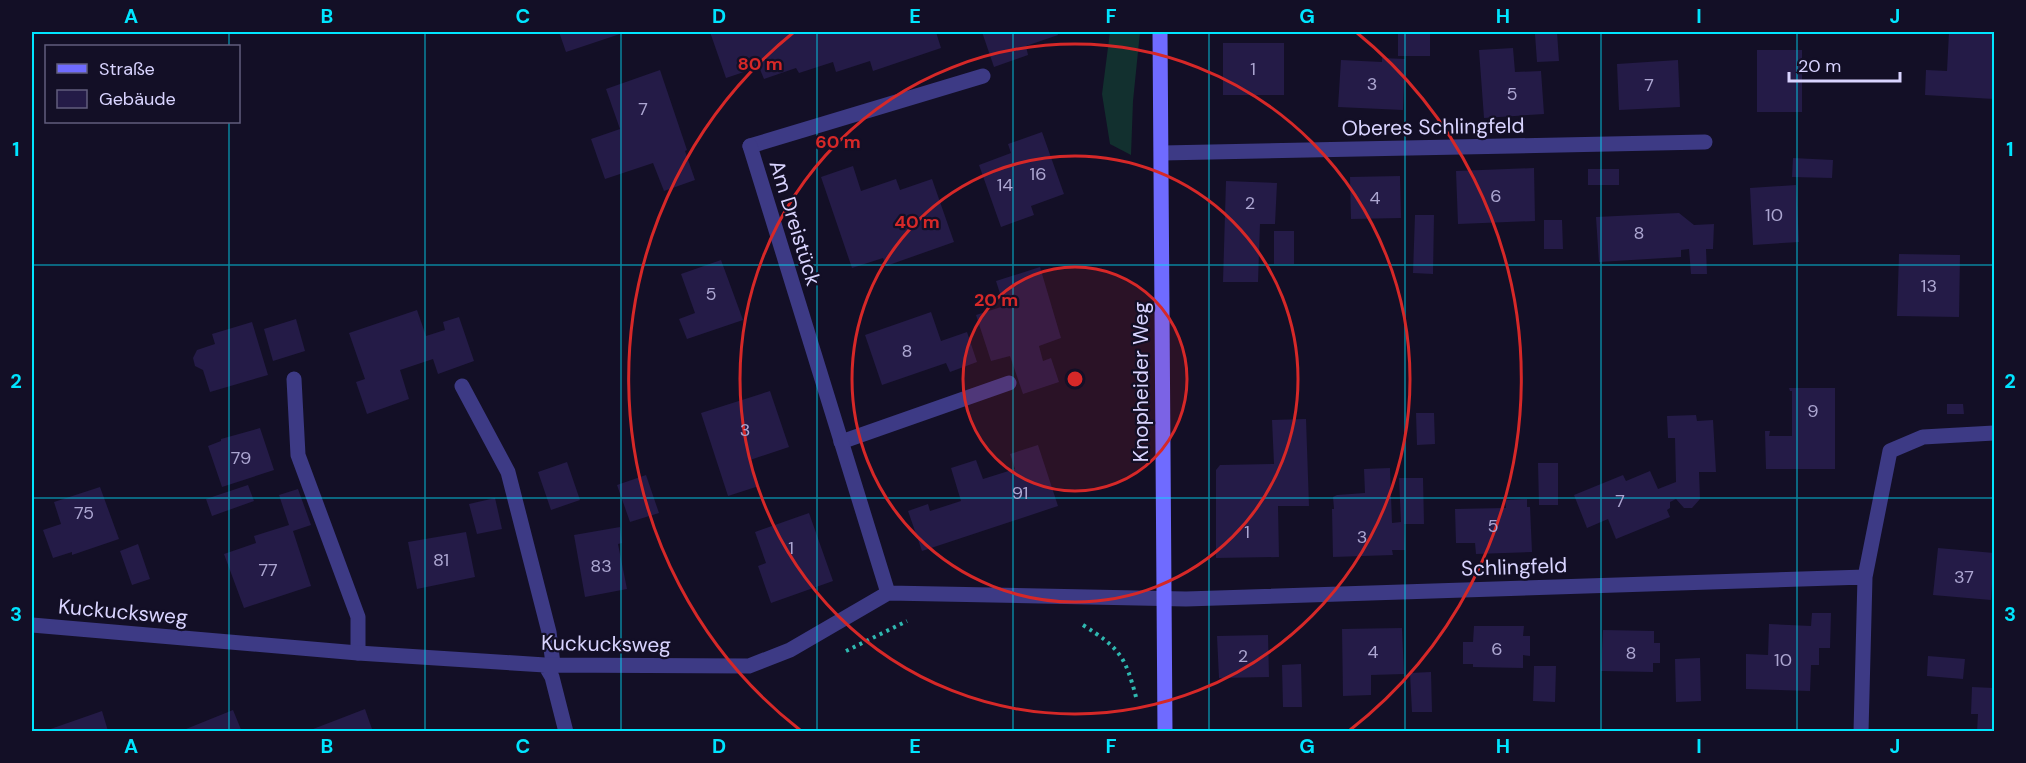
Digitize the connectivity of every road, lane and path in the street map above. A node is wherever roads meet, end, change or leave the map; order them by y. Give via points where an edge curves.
1 (1160, 32) edge
2 (983, 76) dead end
3 (1705, 142) dead end
4 (1162, 153) junction
5 (294, 379) dead end
6 (1009, 383) dead end
7 (462, 386) dead end
8 (1995, 433) edge
9 (841, 442) junction
10 (1865, 577) junction
11 (888, 592) junction
12 (1163, 598) junction
13 (916, 616) dead end
14 (1078, 622) dead end
15 (32, 625) edge
16 (358, 653) junction
17 (838, 656) dead end
18 (549, 665) junction
19 (1136, 699) dead end
20 (566, 732) edge
21 (1165, 732) edge
22 (1861, 732) edge

1 - 4 main road, Knopheider Weg
2 - 9 street, Am Dreistück via 750,146
3 - 4 street, Oberes Schlingfeld
4 - 12 main road, Knopheider Weg
5 - 16 street via 298,455 357,617
6 - 9 street
7 - 18 street via 508,472 549,632
8 - 10 street via 1923,437 1890,451
9 - 11 street, Am Dreistück
10 - 12 street, Schlingfeld
10 - 22 street
11 - 12 street
11 - 18 street, Kuckucksweg via 790,650 749,666
12 - 21 main road, Knopheider Weg
13 - 17 path
14 - 19 path via 1120,652
15 - 16 street, Kuckucksweg
16 - 18 street, Kuckucksweg
18 - 20 street

